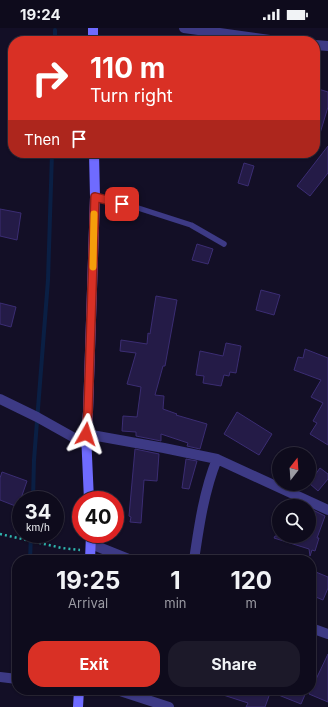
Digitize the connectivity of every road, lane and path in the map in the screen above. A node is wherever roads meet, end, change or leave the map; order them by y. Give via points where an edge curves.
1 (184, 28) edge
2 (241, 36) edge
3 (94, 158) edge
4 (95, 197) junction
5 (224, 244) dead end
6 (0, 399) edge
7 (86, 434) junction
8 (87, 445) junction
9 (218, 459) junction
10 (89, 491) edge
11 (328, 510) edge
12 (0, 534) edge
13 (90, 543) edge
14 (91, 543) edge
15 (93, 543) edge
16 (90, 555) edge
17 (120, 555) edge
18 (195, 555) edge
19 (316, 630) edge
20 (328, 634) edge
21 (0, 677) edge
22 (12, 678) edge
23 (79, 695) edge
24 (132, 695) edge
25 (78, 707) edge
26 (169, 707) edge

1 - 2 street
3 - 4 street
4 - 5 lane via 191,225
4 - 7 street
6 - 8 street
7 - 8 street
7 - 9 street
8 - 10 street
9 - 11 street
9 - 18 street via 211,475
12 - 13 path via 62,548 84,550
14 - 16 street
15 - 17 street
19 - 20 street
21 - 22 street
23 - 25 street
24 - 26 street

